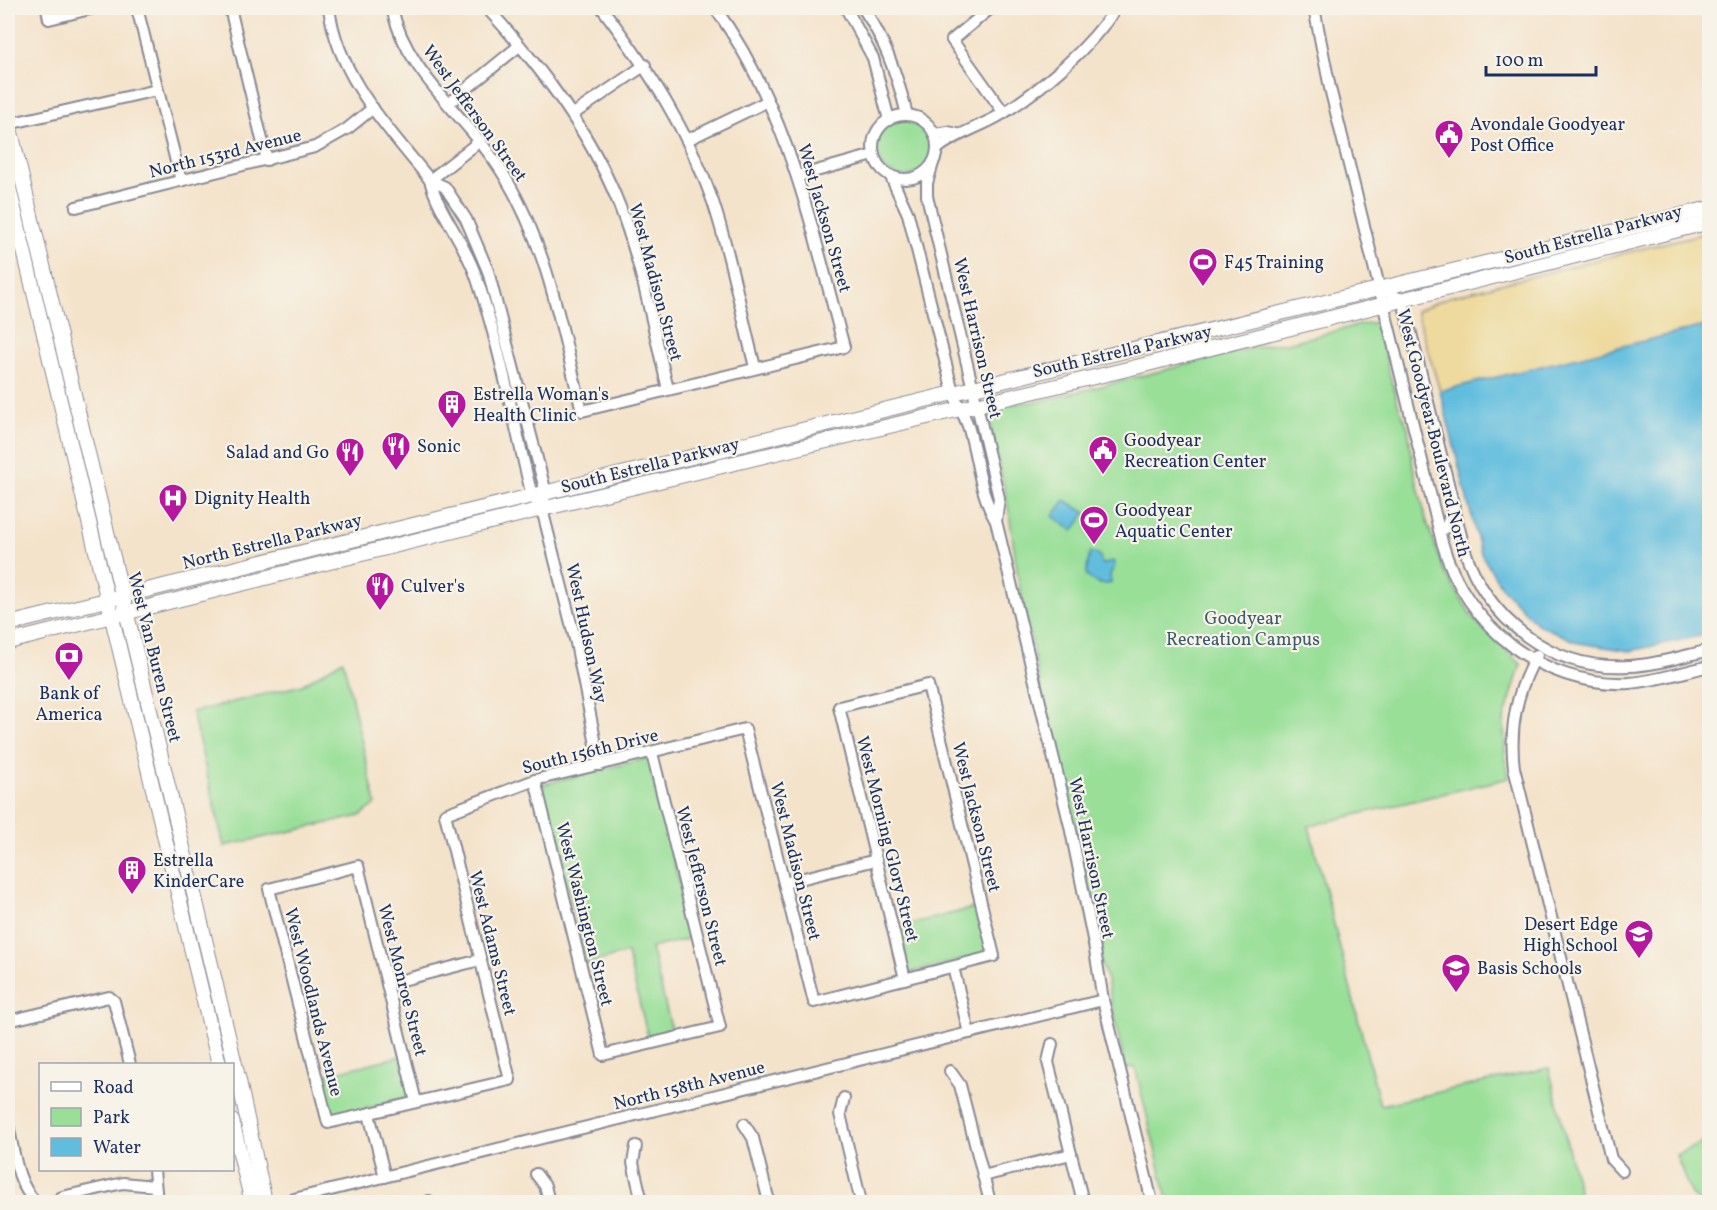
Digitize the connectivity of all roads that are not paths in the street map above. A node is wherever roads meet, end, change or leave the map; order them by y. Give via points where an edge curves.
1 (94, 8) edge
2 (137, 8) edge
3 (230, 8) edge
4 (329, 8) edge
5 (392, 8) edge
6 (487, 8) edge
7 (602, 8) edge
8 (715, 8) edge
9 (846, 8) edge
10 (863, 8) edge
11 (991, 8) edge
12 (1116, 8) edge
13 (1314, 8) edge
14 (48, 13) edge
15 (519, 46) junction
16 (645, 65) junction
17 (157, 90) junction
18 (768, 101) junction
19 (449, 103) junction
20 (373, 108) junction
21 (1004, 113) junction
22 (907, 115) junction
23 (572, 116) junction
24 (889, 120) junction
25 (8, 123) edge
26 (934, 134) junction
27 (957, 134) junction
28 (687, 140) junction
29 (480, 141) junction
30 (938, 148) junction
31 (874, 155) junction
32 (267, 160) junction
33 (933, 163) junction
34 (798, 176) junction
35 (891, 177) junction
36 (430, 180) junction
37 (181, 181) junction
38 (8, 184) edge
39 (76, 207) dead end
40 (1710, 208) edge
41 (1710, 222) edge
42 (1521, 254) junction
43 (1585, 254) junction
44 (484, 259) junction
45 (471, 264) junction
46 (946, 270) junction
47 (925, 275) junction
48 (1469, 285) junction
49 (1381, 287) junction
50 (1403, 301) junction
51 (1385, 305) junction
52 (1182, 336) junction
53 (755, 367) junction
54 (1136, 367) junction
55 (973, 386) junction
56 (668, 389) junction
57 (953, 392) junction
58 (75, 402) junction
59 (977, 404) junction
60 (60, 406) junction
61 (958, 409) junction
62 (539, 494) junction
63 (1454, 507) junction
64 (542, 509) junction
65 (996, 521) junction
66 (1440, 531) junction
67 (324, 547) junction
68 (328, 563) junction
69 (121, 596) junction
70 (107, 600) junction
71 (126, 614) junction
72 (111, 618) junction
73 (8, 624) edge
74 (8, 642) edge
75 (1541, 648) junction
76 (1710, 650) edge
77 (1679, 657) junction
78 (1533, 661) junction
79 (1710, 666) edge
80 (1627, 683) junction
81 (839, 707) joint
82 (746, 729) joint
83 (652, 753) junction
84 (600, 765) junction
85 (535, 780) junction
86 (446, 814) joint
87 (175, 816) junction
88 (160, 820) junction
89 (876, 860) junction
90 (358, 866) joint
91 (784, 883) junction
92 (480, 960) junction
93 (952, 967) junction
94 (905, 978) junction
95 (387, 984) junction
96 (1103, 1000) junction
97 (8, 1021) edge
98 (969, 1033) junction
99 (1052, 1044) dead end
100 (603, 1055) joint
101 (130, 1063) edge
102 (219, 1063) edge
103 (950, 1071) dead end
104 (844, 1098) dead end
105 (416, 1102) junction
106 (369, 1114) junction
107 (744, 1124) dead end
108 (8, 1125) edge
109 (234, 1129) edge
110 (636, 1146) dead end
111 (1071, 1154) junction
112 (154, 1171) edge
113 (1622, 1171) dead end
114 (536, 1174) dead end
115 (983, 1176) junction
116 (385, 1177) junction
117 (154, 1186) junction
118 (36, 1203) edge
119 (55, 1203) edge
120 (157, 1203) edge
121 (252, 1203) edge
122 (265, 1203) edge
123 (282, 1203) edge
124 (549, 1203) edge
125 (642, 1203) edge
126 (769, 1203) edge
127 (861, 1203) edge
128 (990, 1203) edge
129 (1083, 1203) edge
130 (1152, 1203) edge

1 - 14 street
2 - 17 street
3 - 32 street
4 - 20 street via 342,59
5 - 19 street, West Jefferson Street via 397,28 411,54
6 - 15 street, West Madison Street
7 - 16 street
8 - 18 street, West Jackson Street
9 - 24 street via 873,58
10 - 22 street via 890,61
11 - 21 street via 952,40
12 - 21 street via 1068,62
13 - 49 street, West Goodyear Boulevard North via 1320,46
15 - 19 street
15 - 23 street, West Madison Street
16 - 23 street
16 - 28 street
17 - 25 street
17 - 37 street
18 - 28 street
18 - 34 street, West Jackson Street
19 - 29 street, West Jefferson Street
20 - 32 street, North 153rd Avenue via 331,140
20 - 36 street
21 - 27 street
22 - 24 street
22 - 26 street via 926,122
23 - 56 street, West Madison Street via 610,183 625,220
24 - 31 street via 875,135
25 - 58 main road, West Van Buren Street
26 - 27 street
26 - 30 street
27 - 30 street
28 - 53 street via 713,204
29 - 36 street
29 - 56 street, West Jefferson Street via 505,176 538,245 582,411
30 - 33 street
31 - 34 street
31 - 35 street
32 - 37 street, North 153rd Avenue
33 - 35 street via 927,171 910,179
33 - 46 street, West Harrison Street via 927,196
34 - 53 street, West Jackson Street via 844,347
35 - 47 street, West Harrison Street via 904,200
36 - 44 street via 445,187 466,219
36 - 45 street
37 - 39 street, North 153rd Avenue
38 - 60 main road, West Van Buren Street
40 - 42 main road, South Estrella Parkway
41 - 43 main road, South Estrella Parkway
42 - 43 main road
42 - 48 main road via 1514,264 1480,275
42 - 49 main road, South Estrella Parkway
43 - 48 main road, South Estrella Parkway
44 - 45 street
44 - 62 street via 500,307
45 - 62 street
46 - 47 street
46 - 55 street, West Harrison Street
47 - 57 street, West Harrison Street
48 - 50 main road, South Estrella Parkway
49 - 50 street, West Goodyear Boulevard North
49 - 51 street, West Goodyear Boulevard North
49 - 52 main road, South Estrella Parkway
50 - 51 main road, South Estrella Parkway
50 - 63 street, West Goodyear Boulevard North
51 - 54 main road, South Estrella Parkway
51 - 66 street, West Goodyear Boulevard North
52 - 54 main road via 1172,351 1147,357
52 - 55 main road, South Estrella Parkway
53 - 56 street
54 - 59 main road, South Estrella Parkway
55 - 57 main road, South Estrella Parkway
55 - 59 street, West Harrison Street
57 - 61 street, West Harrison Street
57 - 62 main road, South Estrella Parkway
58 - 60 main road
58 - 69 main road, West Van Buren Street
59 - 61 main road, South Estrella Parkway
59 - 65 street, West Harrison Street via 999,498
60 - 70 main road, West Van Buren Street
61 - 64 main road, South Estrella Parkway
61 - 65 street, West Harrison Street via 967,424 988,508
62 - 64 street
62 - 67 main road, North Estrella Parkway
63 - 66 street via 1446,527
63 - 75 street, West Goodyear Boulevard North via 1468,562 1478,583 1504,618
64 - 68 main road, North Estrella Parkway
64 - 84 street, West Hudson Way via 576,643
65 - 96 street, West Harrison Street via 1070,826
66 - 78 street, West Goodyear Boulevard North via 1453,573 1478,615
67 - 68 main road
67 - 69 main road, North Estrella Parkway
68 - 71 main road, North Estrella Parkway
69 - 70 main road, North Estrella Parkway
69 - 71 main road, West Van Buren Street
70 - 72 main road, West Van Buren Street
70 - 73 main road, North Estrella Parkway
71 - 72 main road, North Estrella Parkway
71 - 87 main road, West Van Buren Street
72 - 74 main road, North Estrella Parkway
72 - 88 main road, West Van Buren Street
75 - 77 street, West Goodyear Boulevard North via 1603,666 1642,665
75 - 78 street
76 - 77 street
77 - 80 street via 1663,667 1636,673
78 - 80 street, West Goodyear Boulevard North via 1582,678
78 - 113 street via 1513,716 1514,768 1611,1159
79 - 80 street, West Goodyear Boulevard North
81 - 89 street, West Morning Glory Street
81 - 93 street, West Jackson Street via 928,685 994,957
82 - 83 street, South 156th Drive
82 - 91 street, West Madison Street
83 - 84 street, South 156th Drive
83 - 100 street, West Jefferson Street via 720,1027
84 - 85 street, South 156th Drive
85 - 86 street, South 156th Drive
85 - 100 street, West Washington Street
86 - 92 street, West Adams Street
87 - 88 main road
87 - 122 main road, West Van Buren Street
88 - 102 main road, West Van Buren Street
89 - 91 street
89 - 94 street, West Morning Glory Street
90 - 95 street, West Monroe Street
90 - 106 street, West Woodlands Avenue via 269,889 328,1123
91 - 94 street, West Madison Street via 814,1002
92 - 95 street
92 - 105 street, West Adams Street via 510,1080
93 - 94 street
93 - 98 street
95 - 105 street, West Monroe Street
96 - 98 street, North 158th Avenue
96 - 130 street, West Harrison Street
97 - 101 street via 109,997 114,1001
98 - 116 street, North 158th Avenue
99 - 111 street via 1048,1062
103 - 115 street via 960,1085
104 - 127 street via 840,1114
105 - 106 street
106 - 116 street
107 - 126 street via 753,1138
108 - 118 street via 21,1178 27,1194
109 - 121 main road
110 - 125 street via 633,1163
111 - 115 street
111 - 129 street
112 - 117 street
114 - 124 street via 545,1186
115 - 128 street
116 - 123 street, North 158th Avenue
117 - 119 street via 123,1183 62,1197
117 - 120 street

